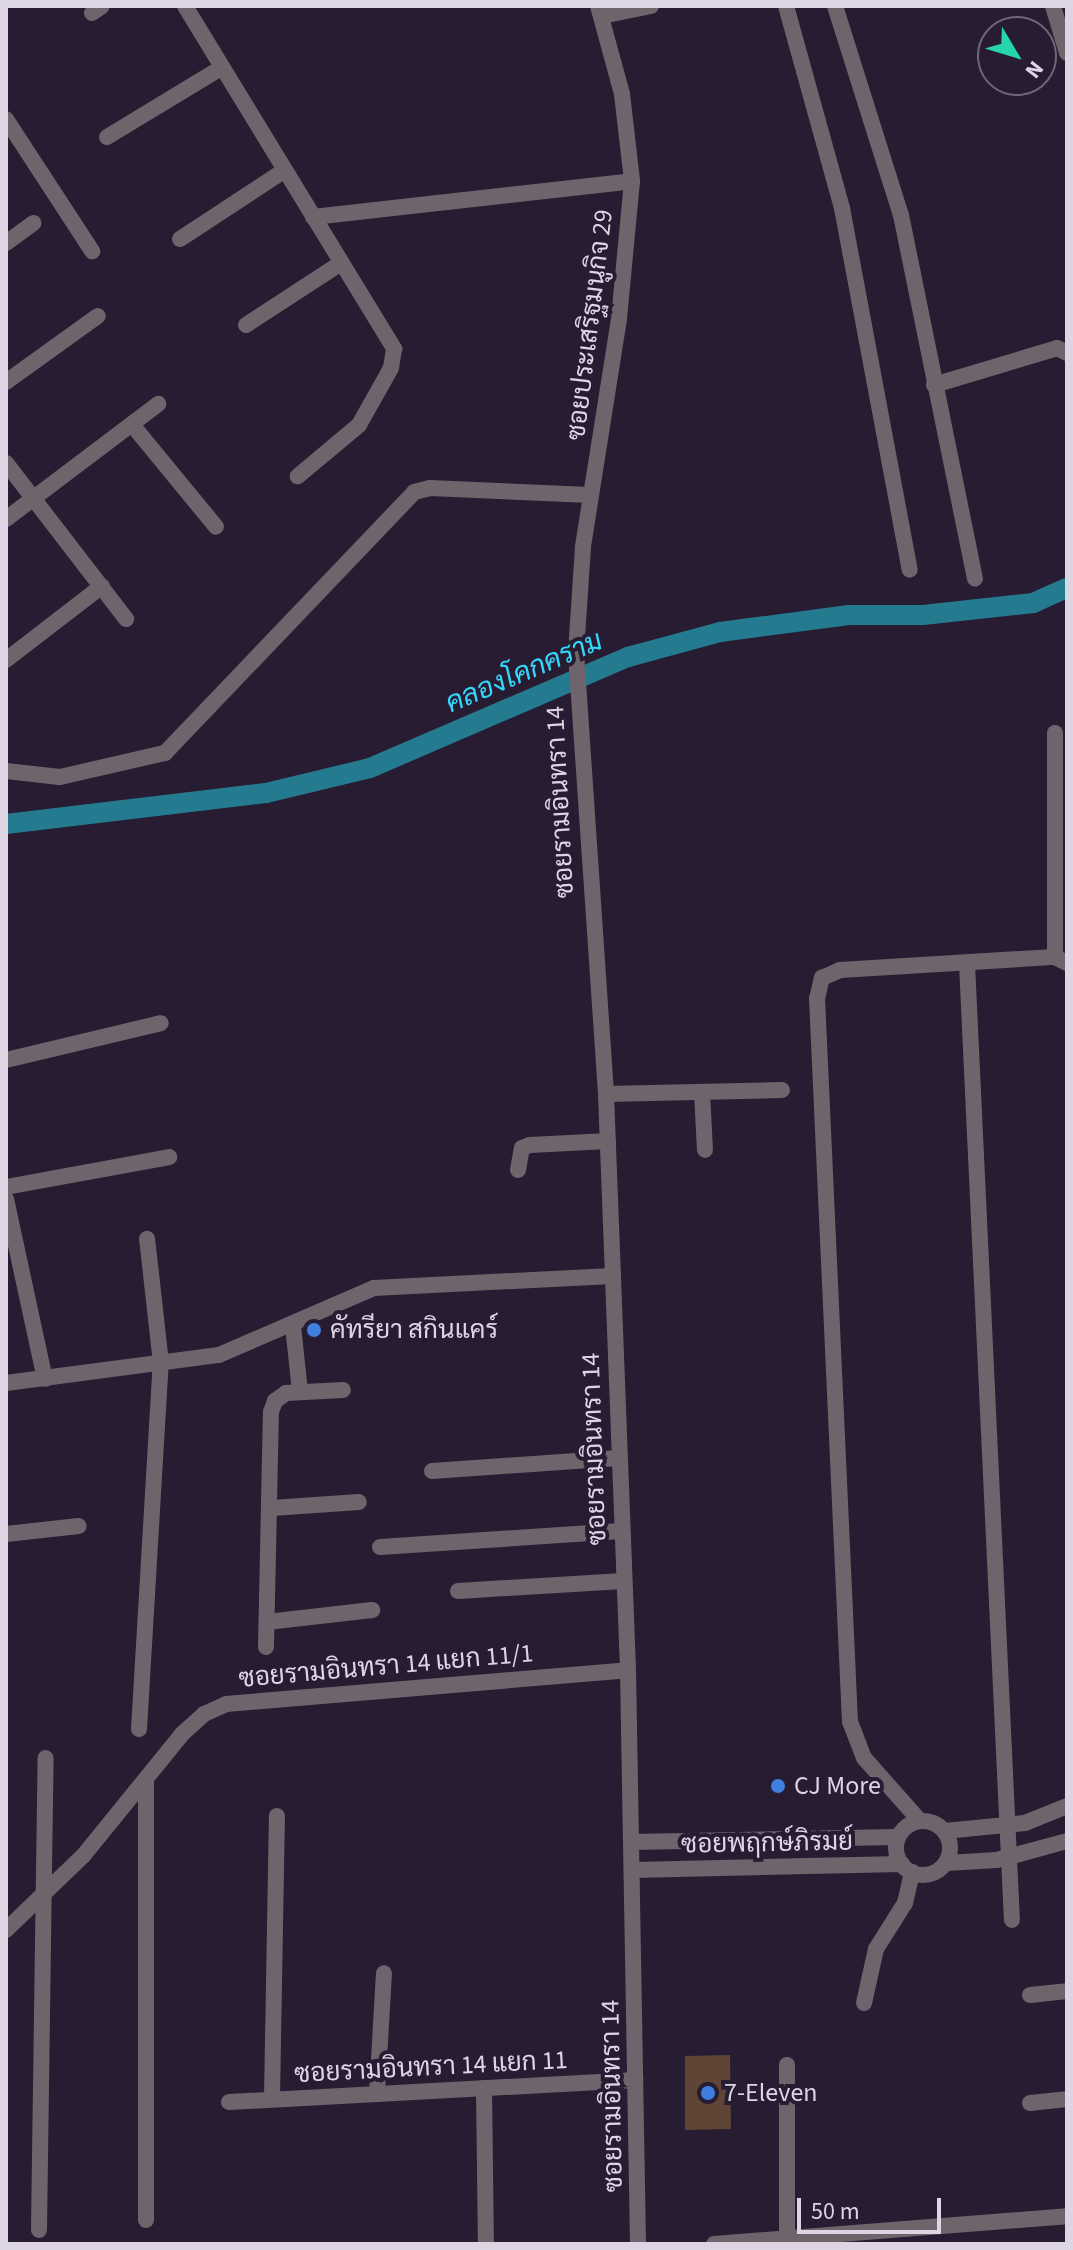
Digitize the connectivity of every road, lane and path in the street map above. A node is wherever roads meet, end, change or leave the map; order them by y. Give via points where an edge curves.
1 (185, 6) edge
2 (651, 6) edge
3 (786, 6) edge
4 (835, 6) edge
5 (1053, 6) edge
6 (600, 11) edge
7 (1067, 53) edge
8 (221, 68) junction
9 (6, 119) edge
10 (107, 137) dead end
11 (282, 172) junction
12 (632, 181) junction
13 (313, 217) junction
14 (34, 223) dead end
15 (180, 239) dead end
16 (6, 243) edge
17 (92, 251) dead end
18 (341, 263) junction
19 (98, 316) dead end
20 (246, 325) dead end
21 (1067, 353) edge
22 (6, 382) edge
23 (934, 385) junction
24 (158, 404) dead end
25 (134, 427) junction
26 (6, 463) edge
27 (298, 476) dead end
28 (590, 495) junction
29 (33, 499) junction
30 (6, 519) edge
31 (216, 527) dead end
32 (910, 570) dead end
33 (975, 579) dead end
34 (102, 586) junction
35 (126, 619) dead end
36 (576, 653) joint
37 (6, 660) edge
38 (1055, 733) dead end
39 (6, 771) edge
40 (1061, 960) edge
41 (967, 964) junction
42 (161, 1023) dead end
43 (6, 1060) edge
44 (782, 1090) dead end
45 (702, 1093) junction
46 (606, 1094) junction
47 (608, 1141) junction
48 (705, 1150) dead end
49 (169, 1157) dead end
50 (518, 1170) dead end
51 (6, 1187) edge
52 (6, 1200) edge
53 (147, 1239) dead end
54 (613, 1276) junction
55 (293, 1326) junction
56 (161, 1363) junction
57 (45, 1379) junction
58 (6, 1383) edge
59 (343, 1390) dead end
60 (300, 1391) junction
61 (618, 1458) junction
62 (432, 1471) dead end
63 (359, 1502) dead end
64 (272, 1508) junction
65 (79, 1526) dead end
66 (620, 1531) junction
67 (6, 1534) edge
68 (380, 1547) dead end
69 (623, 1581) junction
70 (458, 1591) dead end
71 (372, 1610) dead end
72 (267, 1622) junction
73 (266, 1647) dead end
74 (628, 1670) junction
75 (139, 1729) dead end
76 (46, 1758) dead end
77 (146, 1781) junction
78 (1067, 1806) edge
79 (277, 1816) dead end
80 (920, 1821) junction
81 (1010, 1825) junction
82 (945, 1831) junction
83 (898, 1837) junction
84 (1067, 1841) edge
85 (632, 1842) junction
86 (1010, 1858) junction
87 (946, 1863) junction
88 (907, 1868) junction
89 (633, 1870) junction
90 (43, 1897) junction
91 (1012, 1920) dead end
92 (6, 1930) edge
93 (384, 1973) dead end
94 (1067, 1991) edge
95 (1030, 1995) dead end
96 (864, 2003) dead end
97 (787, 2065) dead end
98 (635, 2080) junction
99 (484, 2088) junction
100 (377, 2094) junction
101 (272, 2098) junction
102 (1067, 2099) edge
103 (229, 2102) dead end
104 (1030, 2103) dead end
105 (1067, 2216) edge
106 (146, 2220) dead end
107 (39, 2230) dead end
108 (915, 2236) edge
109 (787, 2241) edge
110 (486, 2244) edge
111 (638, 2244) edge
112 (714, 2244) edge

1 - 8 street
2 - 6 street
3 - 32 street via 842,208
4 - 23 street via 901,215
5 - 7 street
6 - 12 street, ซอยประเสริฐมนูกิจ 29 via 622,94
8 - 10 street
8 - 11 street
9 - 17 street
11 - 13 street
11 - 15 street
12 - 13 street
12 - 28 street, ซอยประเสริฐมนูกิจ 29 via 619,319
13 - 18 street
14 - 16 street
18 - 20 street
18 - 27 street via 394,349 394,359 356,428
19 - 22 street
21 - 23 street via 1057,348
23 - 33 street
24 - 25 street
25 - 29 street
25 - 31 street
26 - 29 street
28 - 36 street, ซอยประเสริฐมนูกิจ 29
28 - 39 street via 430,488 414,492 165,753 60,777
29 - 30 street
29 - 34 street
34 - 35 street
34 - 37 street
36 - 46 street, ซอยรามอินทรา 14
38 - 40 street
40 - 41 street
41 - 80 street via 840,970 822,978 817,999 850,1722 864,1758
41 - 81 street
42 - 43 street
44 - 45 street
45 - 46 street
45 - 48 street
46 - 47 street, ซอยรามอินทรา 14
47 - 50 street via 530,1145 522,1148
47 - 54 street, ซอยรามอินทรา 14
49 - 51 street
52 - 57 street
53 - 56 street
54 - 55 street via 374,1288
54 - 61 street, ซอยรามอินทรา 14
55 - 56 street via 219,1355
55 - 60 street
56 - 57 street
56 - 75 street
57 - 58 street
59 - 60 street
60 - 64 street via 275,1401 271,1412
61 - 62 street
61 - 66 street, ซอยรามอินทรา 14
63 - 64 street
64 - 72 street
65 - 67 street
66 - 68 street
66 - 69 street, ซอยรามอินทรา 14
69 - 70 street
69 - 74 street, ซอยรามอินทรา 14
71 - 72 street
72 - 73 street
74 - 77 street, ซอยรามอินทรา 14 แยก 11/1 via 226,1704 204,1714 182,1734
74 - 85 street, ซอยรามอินทรา 14
76 - 90 street
77 - 90 street, ซอยรามอินทรา 14 แยก 11/1
77 - 106 street
78 - 81 street
79 - 101 street
80 - 82 street
80 - 83 street
81 - 82 street
81 - 86 street
82 - 87 street via 950,1841
83 - 85 street, ซอยพฤกษ์ภิรมย์
83 - 88 street
84 - 86 street, ซอยพฤกษ์ภิรมย์
85 - 89 street, ซอยรามอินทรา 14
86 - 87 street, ซอยพฤกษ์ภิรมย์
86 - 91 street
87 - 88 street, ซอยพฤกษ์ภิรมย์ via 937,1871
88 - 89 street, ซอยพฤกษ์ภิรมย์
88 - 96 street via 905,1903 876,1949
89 - 98 street, ซอยรามอินทรา 14
90 - 92 street, ซอยรามอินทรา 14 แยก 11/1
90 - 107 street
93 - 100 street
94 - 95 street
97 - 109 street
98 - 99 street, ซอยรามอินทรา 14 แยก 11
98 - 111 street, ซอยรามอินทรา 14
99 - 100 street, ซอยรามอินทรา 14 แยก 11
99 - 110 street
100 - 101 street, ซอยรามอินทรา 14 แยก 11
101 - 103 street, ซอยรามอินทรา 14 แยก 11
102 - 104 street
105 - 108 street
108 - 109 street
109 - 112 street

